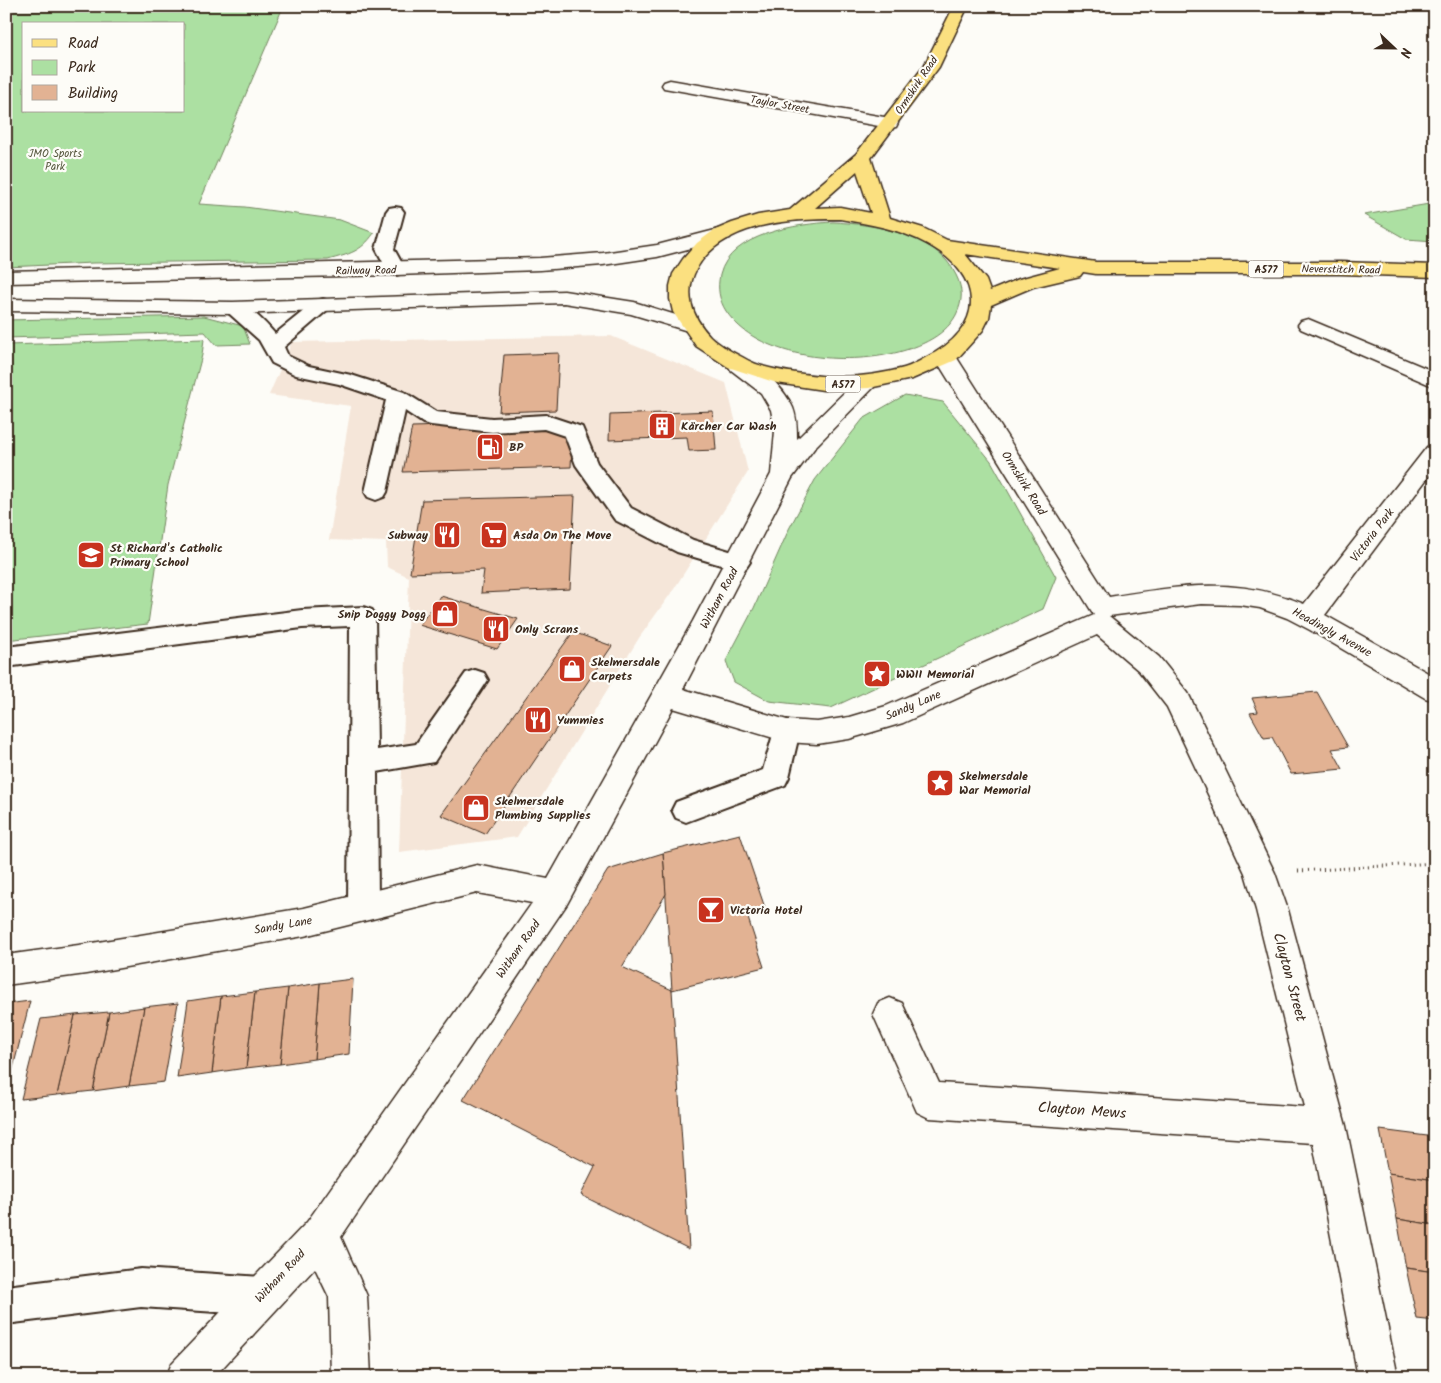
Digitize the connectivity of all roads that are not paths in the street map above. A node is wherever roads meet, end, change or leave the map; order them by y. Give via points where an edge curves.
1 (962, 6) edge
2 (670, 85) dead end
3 (890, 123) junction
4 (862, 158) junction
5 (395, 212) dead end
6 (797, 214) junction
7 (882, 220) junction
8 (723, 234) junction
9 (943, 245) junction
10 (1096, 268) junction
11 (396, 269) junction
12 (1435, 271) edge
13 (6, 277) edge
14 (449, 301) junction
15 (982, 302) junction
16 (6, 305) edge
17 (323, 305) junction
18 (233, 308) junction
19 (688, 325) junction
20 (1308, 325) dead end
21 (275, 345) junction
22 (946, 358) junction
23 (739, 365) junction
24 (1435, 380) edge
25 (867, 383) junction
26 (397, 397) junction
27 (1435, 452) edge
28 (782, 475) junction
29 (376, 492) dead end
30 (738, 562) junction
31 (1101, 615) junction
32 (1309, 618) junction
33 (6, 657) edge
34 (475, 680) dead end
35 (1435, 690) edge
36 (666, 695) junction
37 (787, 731) junction
38 (363, 763) junction
39 (686, 810) dead end
40 (556, 894) junction
41 (363, 907) junction
42 (6, 970) edge
43 (890, 1014) dead end
44 (1328, 1126) junction
45 (320, 1234) junction
46 (262, 1296) junction
47 (6, 1305) edge
48 (186, 1377) edge
49 (351, 1377) edge
50 (1378, 1377) edge

1 - 3 main road, Ormskirk Road via 931,67
2 - 3 street, Taylor Street
3 - 4 main road, Ormskirk Road
4 - 6 main road, Ormskirk Road
4 - 7 main road
5 - 11 lane via 385,249
6 - 7 main road, A577 via 840,214
6 - 8 main road, A577 via 758,221
7 - 9 main road, A577 via 915,230
8 - 11 street, Railway Road via 657,251 603,259
8 - 19 main road, A577 via 697,252 682,275 678,300
9 - 10 main road, Neverstitch Road / A577
9 - 15 main road, A577 via 963,262 977,281
10 - 12 main road, Neverstitch Road / A577
10 - 15 main road, Neverstitch Road / A577 via 1046,276 1014,286
11 - 13 street, Railway Road
11 - 14 street
14 - 17 street
14 - 19 street via 564,297 634,308
15 - 22 main road, A577 via 978,322 966,341
16 - 18 street
17 - 18 street
17 - 21 lane
18 - 21 lane
19 - 23 main road, A577 via 709,346
20 - 24 street
21 - 26 lane via 279,359 303,372 344,379
22 - 25 main road, A577 via 910,374
22 - 31 street, Ormskirk Road
23 - 25 main road, A577 via 779,378 822,384
23 - 28 street, Witham Road via 774,392 784,414 787,440
25 - 28 street, Witham Road via 808,441
26 - 29 lane
26 - 30 lane via 431,418 492,425 546,422 574,432 588,465 623,514 685,546
27 - 32 street, Victoria Park
28 - 30 street, Witham Road
30 - 36 street, Witham Road
31 - 32 street, Headingly Avenue via 1177,596 1233,596 1259,599
31 - 37 street, Sandy Lane via 893,715 850,728 817,733
31 - 44 street, Clayton Street via 1149,664 1178,701 1260,873
32 - 35 street, Headingly Avenue
33 - 38 lane via 302,619 363,616
34 - 38 lane via 424,754
36 - 37 street, Sandy Lane
36 - 40 street, Witham Road
37 - 39 lane via 775,777
38 - 41 lane
40 - 41 street, Sandy Lane via 477,879
40 - 45 street, Witham Road
41 - 42 street, Sandy Lane via 304,922
43 - 44 street, Clayton Mews via 929,1100
44 - 50 street, Clayton Street
45 - 46 street, Witham Road
45 - 49 street via 348,1296
46 - 47 lane via 141,1288
46 - 48 street, Witham Road

